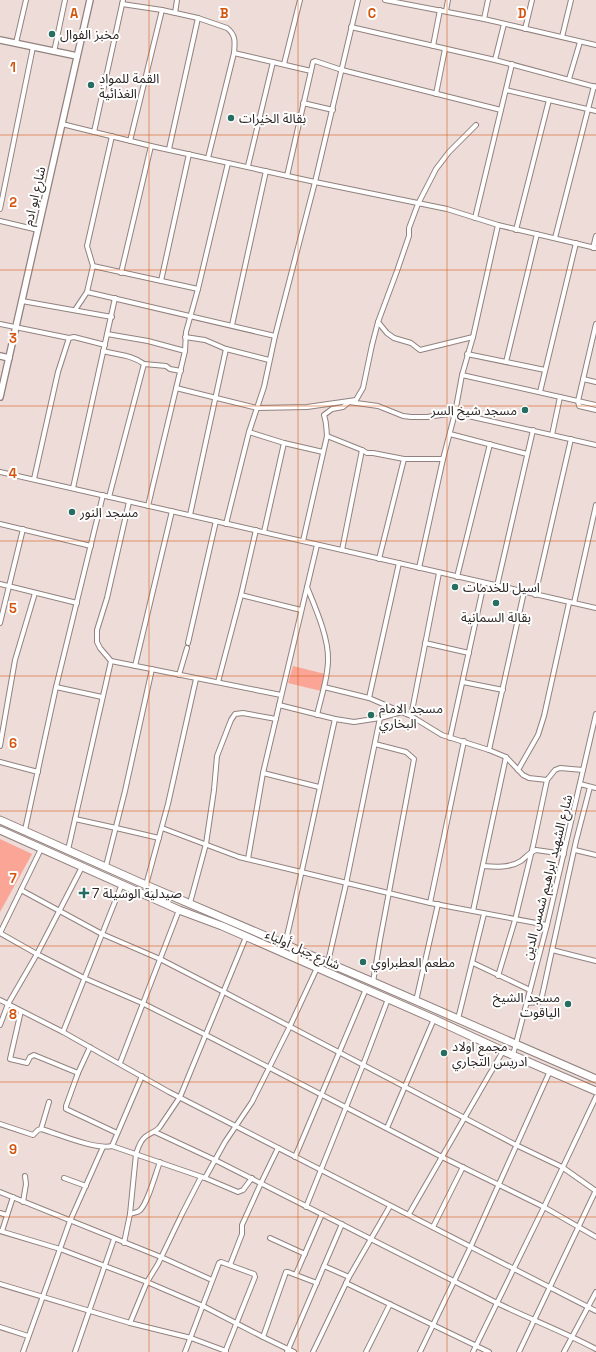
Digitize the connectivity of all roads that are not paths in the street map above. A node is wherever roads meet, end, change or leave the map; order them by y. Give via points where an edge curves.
1 (26, 0) edge
2 (65, 0) edge
3 (90, 0) edge
4 (177, 0) edge
5 (300, 0) edge
6 (358, 0) edge
7 (385, 0) edge
8 (448, 0) edge
9 (488, 0) edge
10 (532, 0) edge
11 (570, 0) edge
12 (122, 2) edge
13 (408, 2) edge
14 (162, 10) junction
15 (440, 10) junction
16 (446, 11) junction
17 (175, 13) junction
18 (198, 18) junction
19 (484, 19) junction
20 (504, 24) junction
21 (352, 27) junction
22 (525, 29) junction
23 (562, 37) junction
24 (0, 40) edge
25 (580, 42) junction
26 (16, 43) junction
27 (596, 45) edge
28 (433, 46) junction
29 (34, 47) junction
30 (444, 49) junction
31 (54, 52) junction
32 (234, 53) junction
33 (77, 56) junction
34 (495, 60) junction
35 (273, 62) junction
36 (284, 64) junction
37 (512, 64) junction
38 (342, 70) junction
39 (311, 71) junction
40 (569, 79) junction
41 (595, 86) edge
42 (506, 90) junction
43 (436, 94) junction
44 (549, 100) junction
45 (304, 103) junction
46 (588, 109) junction
47 (333, 110) junction
48 (501, 110) junction
49 (596, 111) edge
50 (62, 124) junction
51 (476, 125) dead end
52 (94, 132) junction
53 (112, 136) junction
54 (130, 140) junction
55 (151, 146) junction
56 (169, 149) junction
57 (189, 154) junction
58 (208, 158) junction
59 (228, 162) junction
60 (248, 166) junction
61 (266, 171) junction
62 (0, 176) edge
63 (287, 176) junction
64 (6, 178) junction
65 (315, 182) junction
66 (418, 204) junction
67 (0, 209) edge
68 (475, 218) junction
69 (0, 221) edge
70 (498, 226) junction
71 (38, 230) junction
72 (516, 230) junction
73 (537, 234) junction
74 (596, 236) edge
75 (555, 238) junction
76 (576, 244) junction
77 (595, 248) edge
78 (93, 266) junction
79 (121, 273) junction
80 (162, 282) junction
81 (198, 289) junction
82 (87, 292) junction
83 (116, 298) junction
84 (22, 301) junction
85 (75, 310) junction
86 (190, 316) junction
87 (112, 317) junction
88 (378, 322) junction
89 (0, 324) edge
90 (596, 324) edge
91 (232, 325) junction
92 (16, 328) junction
93 (107, 334) junction
94 (275, 336) junction
95 (185, 337) junction
96 (473, 337) junction
97 (69, 338) junction
98 (104, 345) junction
99 (226, 349) junction
100 (103, 351) junction
101 (185, 351) junction
102 (467, 354) junction
103 (0, 356) edge
104 (9, 358) junction
105 (269, 360) junction
106 (506, 362) junction
107 (144, 364) junction
108 (545, 370) junction
109 (180, 371) junction
110 (462, 375) junction
111 (583, 379) junction
112 (596, 382) edge
113 (176, 388) junction
114 (540, 392) junction
115 (0, 396) edge
116 (560, 397) junction
117 (215, 398) junction
118 (578, 401) junction
119 (349, 402) junction
120 (596, 404) edge
121 (256, 408) junction
122 (596, 410) edge
123 (455, 413) junction
124 (533, 430) junction
125 (249, 432) junction
126 (450, 434) junction
127 (552, 435) junction
128 (327, 436) junction
129 (571, 440) junction
130 (284, 443) junction
131 (490, 444) junction
132 (596, 445) edge
133 (362, 450) junction
134 (323, 452) junction
135 (527, 454) junction
136 (443, 459) junction
137 (404, 460) junction
138 (0, 472) edge
139 (34, 479) junction
140 (73, 488) junction
141 (103, 495) junction
142 (109, 497) junction
143 (129, 502) junction
144 (596, 505) edge
145 (148, 506) junction
146 (172, 511) junction
147 (190, 515) junction
148 (216, 521) junction
149 (0, 524) edge
150 (226, 524) junction
151 (22, 529) junction
152 (256, 530) junction
153 (264, 532) junction
154 (303, 541) junction
155 (316, 544) junction
156 (91, 546) junction
157 (342, 550) junction
158 (379, 559) junction
159 (399, 563) junction
160 (419, 568) junction
161 (439, 573) junction
162 (457, 577) junction
163 (484, 583) junction
164 (0, 584) edge
165 (8, 586) junction
166 (306, 586) junction
167 (497, 586) junction
168 (524, 592) junction
169 (35, 593) junction
170 (241, 595) junction
171 (535, 595) junction
172 (77, 603) junction
173 (572, 603) junction
174 (596, 608) edge
175 (301, 610) junction
176 (0, 623) edge
177 (425, 643) junction
178 (469, 653) junction
179 (111, 661) junction
180 (136, 666) junction
181 (152, 670) junction
182 (179, 675) junction
183 (196, 678) junction
184 (218, 682) junction
185 (462, 682) junction
186 (56, 687) junction
187 (324, 687) junction
188 (503, 690) junction
189 (281, 695) junction
190 (102, 698) junction
191 (369, 698) junction
192 (279, 705) junction
193 (402, 712) junction
194 (596, 714) edge
195 (317, 715) junction
196 (411, 716) junction
197 (380, 718) junction
198 (276, 719) junction
199 (335, 719) junction
200 (595, 725) edge
201 (450, 738) junction
202 (464, 742) junction
203 (375, 744) junction
204 (0, 746) edge
205 (489, 750) junction
206 (506, 757) junction
207 (0, 762) edge
208 (518, 770) junction
209 (583, 770) junction
210 (38, 772) junction
211 (263, 773) junction
212 (547, 780) junction
213 (580, 784) junction
214 (590, 786) junction
215 (319, 787) junction
216 (596, 788) edge
217 (75, 819) junction
218 (0, 820) edge
219 (116, 828) junction
220 (162, 828) junction
221 (0, 830) edge
222 (25, 830) junction
223 (159, 838) junction
224 (206, 844) junction
225 (41, 849) junction
226 (68, 850) junction
227 (575, 850) junction
228 (532, 851) junction
229 (564, 854) junction
230 (596, 855) edge
231 (248, 859) junction
232 (106, 866) junction
233 (483, 866) junction
234 (82, 867) junction
235 (302, 872) junction
236 (559, 872) junction
237 (570, 875) junction
238 (122, 884) junction
239 (346, 884) junction
240 (146, 885) junction
241 (21, 890) junction
242 (389, 893) junction
243 (190, 903) junction
244 (430, 903) junction
245 (438, 904) junction
246 (180, 910) junction
247 (59, 911) junction
248 (473, 911) junction
249 (484, 914) junction
250 (515, 920) junction
251 (547, 925) junction
252 (0, 933) edge
253 (102, 934) junction
254 (246, 937) junction
255 (285, 944) junction
256 (552, 950) junction
257 (37, 954) junction
258 (160, 959) junction
259 (596, 961) edge
260 (328, 962) junction
261 (472, 963) junction
262 (317, 968) junction
263 (498, 976) junction
264 (84, 978) junction
265 (373, 982) junction
266 (366, 989) junction
267 (530, 990) junction
268 (224, 992) junction
269 (388, 999) junction
270 (0, 1000) edge
271 (416, 1001) junction
272 (527, 1003) junction
273 (8, 1004) junction
274 (142, 1004) junction
275 (21, 1011) junction
276 (434, 1019) junction
277 (458, 1019) junction
278 (0, 1025) edge
279 (290, 1026) junction
280 (63, 1032) junction
281 (206, 1035) junction
282 (516, 1044) junction
283 (90, 1047) junction
284 (503, 1051) junction
285 (339, 1052) junction
286 (513, 1055) junction
287 (120, 1063) junction
288 (364, 1065) junction
289 (270, 1067) junction
290 (550, 1071) junction
291 (78, 1073) junction
292 (142, 1076) junction
293 (596, 1079) edge
294 (405, 1087) junction
295 (596, 1091) edge
296 (321, 1094) junction
297 (180, 1097) junction
298 (596, 1097) edge
299 (49, 1102) dead end
300 (346, 1107) junction
301 (465, 1118) junction
302 (0, 1124) edge
303 (236, 1126) junction
304 (387, 1128) junction
305 (41, 1129) junction
306 (155, 1132) junction
307 (117, 1133) junction
308 (516, 1145) junction
309 (112, 1146) junction
310 (103, 1147) junction
311 (278, 1148) junction
312 (136, 1154) junction
313 (295, 1157) junction
314 (442, 1157) junction
315 (215, 1160) junction
316 (160, 1162) junction
317 (463, 1167) junction
318 (562, 1167) junction
319 (321, 1170) junction
320 (25, 1176) dead end
321 (203, 1177) junction
322 (64, 1178) dead end
323 (252, 1178) junction
324 (261, 1183) junction
325 (499, 1185) junction
326 (86, 1186) junction
327 (596, 1190) edge
328 (0, 1192) edge
329 (13, 1198) junction
330 (24, 1202) junction
331 (390, 1206) junction
332 (306, 1207) junction
333 (544, 1207) junction
334 (0, 1212) edge
335 (130, 1214) junction
336 (322, 1214) junction
337 (409, 1214) junction
338 (7, 1215) junction
339 (70, 1221) junction
340 (342, 1224) junction
341 (433, 1227) junction
342 (578, 1228) junction
343 (1, 1231) edge
344 (596, 1237) edge
345 (270, 1238) dead end
346 (371, 1238) junction
347 (114, 1239) junction
348 (124, 1242) junction
349 (471, 1246) junction
350 (60, 1249) junction
351 (305, 1254) junction
352 (161, 1257) junction
353 (230, 1265) junction
354 (104, 1266) junction
355 (324, 1266) junction
356 (513, 1269) junction
357 (296, 1274) junction
358 (349, 1277) junction
359 (212, 1280) junction
360 (454, 1280) junction
361 (147, 1282) junction
362 (317, 1283) junction
363 (346, 1283) junction
364 (0, 1284) edge
365 (549, 1286) junction
366 (596, 1292) edge
367 (43, 1297) junction
368 (497, 1303) junction
369 (390, 1304) junction
370 (203, 1306) junction
371 (588, 1307) junction
372 (90, 1311) junction
373 (596, 1311) edge
374 (534, 1321) junction
375 (130, 1323) junction
376 (237, 1323) junction
377 (432, 1325) junction
378 (0, 1327) edge
379 (28, 1336) junction
380 (263, 1337) junction
381 (572, 1337) junction
382 (191, 1338) junction
383 (476, 1346) junction
384 (596, 1349) edge
385 (288, 1350) edge
386 (226, 1351) edge
387 (23, 1352) edge
388 (75, 1352) edge
389 (185, 1352) edge
390 (294, 1352) edge
391 (313, 1352) edge
392 (366, 1352) edge
393 (420, 1352) edge
394 (473, 1352) edge
395 (488, 1352) edge
396 (519, 1352) edge
397 (564, 1352) edge

1 - 26 street
2 - 31 street
3 - 33 street, شارع ابو ادم
4 - 17 street
5 - 36 street
6 - 21 street
7 - 13 street
8 - 16 street
9 - 19 street
10 - 22 street
11 - 23 street
12 - 14 street
12 - 52 street
13 - 15 street
14 - 17 street
14 - 54 street
15 - 16 street
15 - 28 street
16 - 19 street
17 - 18 street
18 - 32 street via 231,31 235,38
18 - 56 street
19 - 20 street
20 - 22 street
20 - 34 street
21 - 28 street
21 - 38 street
22 - 23 street
23 - 25 street
24 - 26 street
25 - 27 street
25 - 40 street
26 - 29 street
28 - 30 street
29 - 31 street
29 - 64 street
30 - 34 street
30 - 43 street
31 - 33 street
32 - 35 street
32 - 58 street
33 - 50 street, شارع ابو ادم
34 - 37 street
35 - 36 street
35 - 60 street
36 - 39 street
37 - 40 street
37 - 42 street
38 - 39 street via 315,61
38 - 43 street
38 - 47 street
39 - 45 street
40 - 41 street
41 - 46 street
42 - 44 street
42 - 48 street
43 - 48 street
44 - 46 street
44 - 72 street
45 - 47 street
45 - 63 street
46 - 49 street
46 - 75 street
47 - 65 street
48 - 68 street
50 - 52 street
50 - 71 street, شارع ابو ادم
51 - 66 street via 449,152
52 - 53 street
53 - 54 street
53 - 78 street via 87,246
54 - 55 street
55 - 56 street
55 - 79 street
56 - 57 street
57 - 58 street
57 - 80 street
58 - 59 street
59 - 60 street
59 - 81 street
60 - 61 street
61 - 63 street
61 - 91 street
62 - 64 street
63 - 65 street
64 - 67 street
65 - 66 street
65 - 94 street
66 - 68 street via 447,209
66 - 88 street
68 - 70 street
69 - 71 street
70 - 72 street
70 - 96 street
71 - 84 street, شارع ابو ادم
72 - 73 street
73 - 75 street
73 - 106 street
74 - 77 street
75 - 76 street
76 - 77 street
76 - 108 street
78 - 79 street
78 - 82 street
79 - 80 street
80 - 81 street
81 - 86 street
82 - 83 street
82 - 85 street
83 - 86 street
83 - 87 street
84 - 85 street
84 - 92 street, شارع ابو ادم
85 - 87 street
86 - 91 street
86 - 95 street
87 - 93 street
88 - 96 street via 394,338 411,343 420,350
88 - 119 street via 361,392 356,400
89 - 92 street
90 - 111 street
91 - 94 street
92 - 97 street
92 - 104 street, شارع ابو ادم
93 - 98 street
93 - 101 street
94 - 105 street
95 - 99 street via 205,340
95 - 101 street
96 - 102 street
97 - 98 street
97 - 139 street via 58,372
98 - 100 street
99 - 105 street
99 - 117 street
100 - 107 street via 129,356
100 - 140 street
101 - 109 street
102 - 106 street
102 - 110 street
103 - 104 street
104 - 115 street, شارع ابو ادم
105 - 121 street via 264,387
106 - 108 street
107 - 109 street via 166,366
107 - 142 street
108 - 114 street
109 - 113 street
110 - 114 street
110 - 123 street
111 - 112 street
111 - 118 street
113 - 117 street
113 - 145 street
114 - 116 street
116 - 118 street
116 - 127 street
117 - 121 street
117 - 147 street
118 - 120 street
118 - 122 street via 579,406
119 - 121 street via 307,407
119 - 123 street via 378,406 411,417
119 - 128 street via 324,415 328,426
121 - 125 street
123 - 124 street
123 - 126 street
124 - 127 street
124 - 135 street
125 - 130 street
125 - 150 street
126 - 131 street
126 - 136 street
127 - 129 street
128 - 133 street
128 - 134 street
129 - 132 street
129 - 171 street
130 - 134 street
130 - 153 street
131 - 135 street
131 - 162 street
133 - 137 street
133 - 157 street
134 - 154 street
135 - 167 street
136 - 137 street
136 - 160 street
137 - 158 street
138 - 139 street
139 - 140 street
140 - 141 street
141 - 142 street
141 - 156 street
142 - 143 street
143 - 145 street
143 - 179 street via 97,630 97,642
144 - 173 street
145 - 146 street
146 - 147 street
146 - 180 street
147 - 148 street
148 - 150 street
148 - 182 street
149 - 151 street
150 - 152 street
151 - 156 street
151 - 165 street
152 - 153 street
152 - 170 street
153 - 154 street
154 - 155 street
155 - 157 street
155 - 166 street
156 - 172 street
157 - 158 street
158 - 159 street
159 - 160 street
159 - 191 street
160 - 161 street
161 - 162 street
161 - 177 street
162 - 163 street
163 - 167 street
163 - 178 street
164 - 165 street
165 - 169 street
165 - 176 street
166 - 175 street
166 - 187 street via 327,649 328,669
167 - 168 street
168 - 171 street
168 - 188 street
169 - 172 street
169 - 204 street via 15,660
170 - 175 street
170 - 184 street
171 - 173 street
172 - 186 street
173 - 174 street
173 - 208 street via 538,735
175 - 189 street
177 - 178 street
177 - 196 street
178 - 185 street
179 - 180 street
179 - 190 street
180 - 181 street
181 - 182 street
181 - 219 street
182 - 183 street
183 - 184 street
183 - 220 street
184 - 189 street
185 - 188 street
185 - 201 street
186 - 190 street
186 - 210 street
187 - 191 street
187 - 195 street
188 - 205 street
189 - 192 street
190 - 217 street
191 - 193 street
192 - 195 street
192 - 198 street
193 - 196 street
193 - 197 street
194 - 200 street, شارع الشهيد ابراهيم شمس الدين
195 - 199 street
196 - 201 street
197 - 199 street via 354,722
197 - 203 street
198 - 211 street
198 - 224 street via 243,713 234,714 217,756
199 - 215 street
200 - 209 street, شارع الشهيد ابراهيم شمس الدين
201 - 202 street
202 - 205 street
202 - 244 street
203 - 239 street
203 - 242 street via 406,752 414,759
205 - 206 street
206 - 208 street
206 - 233 street
207 - 210 street
208 - 212 street via 530,778
209 - 212 street via 560,768
209 - 213 street, شارع الشهيد ابراهيم شمس الدين
210 - 222 street
211 - 215 street
211 - 231 street
212 - 228 street
213 - 214 street
213 - 229 street, شارع الشهيد ابراهيم شمس الدين
214 - 216 street
214 - 227 street
215 - 235 street
217 - 219 street
217 - 226 street
218 - 222 main road, شارع جبل أولياء
219 - 223 street
219 - 232 street
220 - 223 street
220 - 224 street
221 - 225 main road, شارع جبل أولياء
222 - 226 main road, شارع جبل أولياء
223 - 240 street
224 - 231 street
224 - 243 street
225 - 234 main road, شارع جبل أولياء
225 - 241 street
226 - 232 main road, شارع جبل أولياء
227 - 230 street
227 - 237 street
228 - 229 street via 539,849
228 - 233 street via 514,864
228 - 250 street
229 - 236 street, شارع الشهيد ابراهيم شمس الدين
231 - 235 street
232 - 240 main road, شارع جبل أولياء
233 - 248 street
234 - 238 main road, شارع جبل أولياء
234 - 247 street
235 - 239 street
235 - 255 street
236 - 237 street
236 - 251 street, شارع الشهيد ابراهيم شمس الدين
237 - 256 street
238 - 246 main road, شارع جبل أولياء
238 - 253 street
239 - 242 street
239 - 260 street
240 - 243 main road, شارع جبل أولياء
241 - 247 street
241 - 252 street
242 - 244 street
242 - 265 street
243 - 255 main road, شارع جبل أولياء
244 - 245 street
245 - 248 street
245 - 271 street
246 - 254 main road, شارع جبل أولياء
246 - 258 street
247 - 253 street
247 - 257 street
248 - 249 street
249 - 250 street
249 - 261 street
250 - 251 street
250 - 263 street
251 - 267 street, شارع الشهيد ابراهيم شمس الدين
252 - 257 street
253 - 258 street
253 - 264 street
254 - 262 main road, شارع جبل أولياء
254 - 268 street
255 - 260 main road, شارع جبل أولياء
256 - 259 street
256 - 272 street via 541,1000
257 - 264 street
257 - 273 street
258 - 268 street
258 - 274 street
260 - 265 main road, شارع جبل أولياء
261 - 263 street
261 - 277 street
262 - 266 main road, شارع جبل أولياء
262 - 279 street
263 - 267 street
264 - 274 street
264 - 280 street
265 - 271 main road, شارع جبل أولياء
266 - 269 main road, شارع جبل أولياء
266 - 285 street
267 - 272 street, شارع الشهيد ابراهيم شمس الدين
268 - 279 street
268 - 281 street
269 - 276 main road, شارع جبل أولياء
269 - 288 street
270 - 273 street
271 - 277 main road, شارع جبل أولياء
272 - 282 street, شارع الشهيد ابراهيم شمس الدين
273 - 275 street
273 - 278 street
274 - 281 street
274 - 287 street
275 - 280 street
275 - 291 street via 10,1059 27,1063 34,1055
276 - 284 main road, شارع جبل أولياء
276 - 294 street
277 - 282 main road, شارع جبل أولياء
279 - 285 street
279 - 289 street
280 - 283 street
281 - 289 street
281 - 297 street
282 - 286 street, شارع الشهيد ابراهيم شمس الدين
282 - 293 main road, شارع جبل أولياء
283 - 287 street
283 - 291 street
284 - 286 main road, شارع جبل أولياء
284 - 301 street
285 - 288 street
285 - 296 street
286 - 290 main road, شارع جبل أولياء
287 - 292 street
288 - 294 street
288 - 300 street
289 - 296 street
289 - 303 street
290 - 295 main road, شارع جبل أولياء
290 - 308 street
291 - 307 street via 66,1109
292 - 297 street
292 - 307 street
294 - 301 street
294 - 304 street
296 - 300 street
296 - 313 street
297 - 303 street
297 - 306 street
298 - 318 street
299 - 305 street
300 - 304 street
300 - 319 street
301 - 308 street
301 - 314 street
302 - 305 street via 32,1135
303 - 311 street
303 - 315 street
304 - 314 street
305 - 310 street
306 - 312 street via 145,1137
306 - 315 street
307 - 309 street
308 - 318 street
308 - 325 street
309 - 310 street
309 - 312 street
310 - 326 street
311 - 313 street
311 - 324 street
312 - 316 street
312 - 335 street
313 - 319 street
314 - 317 street
314 - 337 street
315 - 321 street
315 - 323 street
316 - 321 street
316 - 335 street via 142,1207 138,1212
317 - 325 street
317 - 341 street
318 - 327 street
318 - 333 street
319 - 331 street
319 - 332 street
320 - 330 street
321 - 323 street via 238,1192 243,1190
321 - 352 street
322 - 326 street
323 - 324 street
324 - 332 street
324 - 353 street via 242,1225 242,1233
325 - 333 street
325 - 349 street
326 - 339 street
327 - 342 street
328 - 329 street
329 - 330 street
329 - 338 street
330 - 339 street
331 - 337 street
331 - 346 street
332 - 336 street
333 - 342 street
333 - 356 street
334 - 338 street
335 - 348 street
336 - 340 street
336 - 351 street
337 - 341 street
338 - 343 street
339 - 347 street
339 - 350 street
340 - 346 street
340 - 355 street
341 - 349 street
342 - 344 street
342 - 365 street
343 - 350 street
345 - 351 street
346 - 358 street
346 - 360 street
347 - 348 street
347 - 354 street
348 - 352 street
349 - 356 street
349 - 360 street
350 - 354 street
350 - 367 street
351 - 357 street
352 - 359 street
352 - 361 street
353 - 359 street via 220,1262
353 - 376 street via 255,1275
354 - 361 street
354 - 372 street
355 - 358 street
355 - 362 street
356 - 365 street
356 - 368 street
357 - 362 street
357 - 380 street via 286,1272
358 - 363 street
359 - 370 street
360 - 368 street
360 - 377 street
361 - 370 street
361 - 375 street
362 - 385 street
363 - 369 street
363 - 391 street
364 - 367 street
365 - 371 street
365 - 374 street
366 - 371 street
367 - 372 street
367 - 379 street
368 - 374 street
368 - 383 street
369 - 377 street
369 - 392 street
370 - 376 street
370 - 382 street
371 - 373 street
371 - 381 street
372 - 375 street
372 - 388 street
374 - 381 street
374 - 396 street
375 - 382 street
376 - 380 street
376 - 386 street
377 - 383 street
377 - 393 street
378 - 379 street
379 - 387 street
380 - 385 street
381 - 384 street
381 - 397 street
382 - 386 street
382 - 389 street
383 - 394 street
383 - 395 street
385 - 390 street

